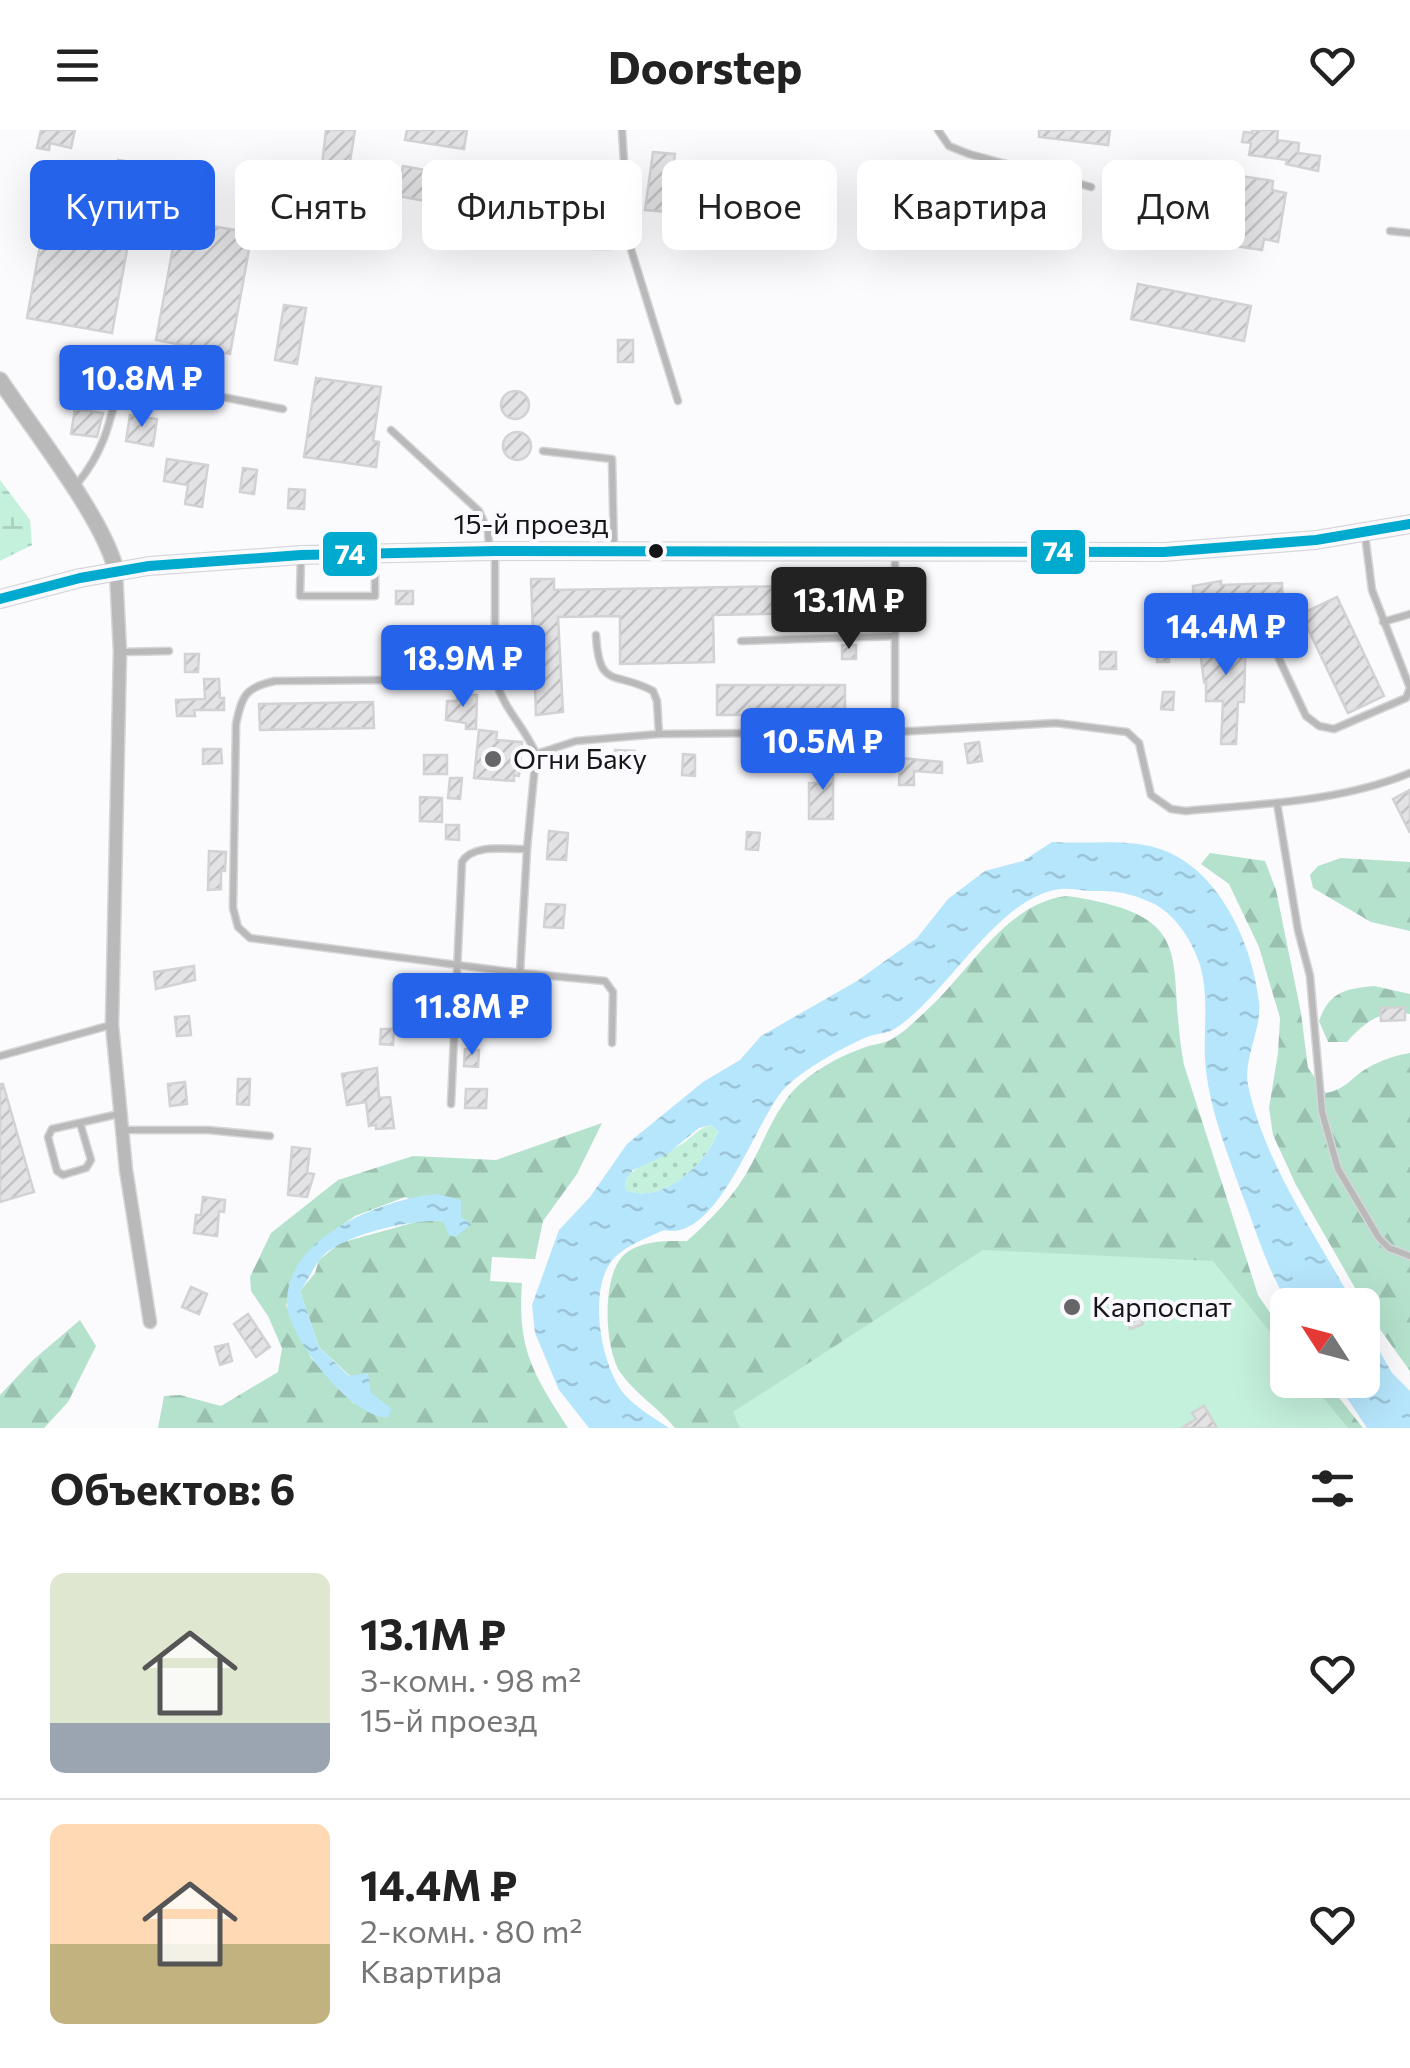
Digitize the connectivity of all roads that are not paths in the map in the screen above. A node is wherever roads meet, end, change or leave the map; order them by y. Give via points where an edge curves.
1 (622, 130) edge
2 (938, 130) edge
3 (1092, 186) dead end
4 (1390, 231) dead end
5 (1410, 233) edge
6 (0, 380) edge
7 (678, 401) dead end
8 (283, 409) dead end
9 (392, 430) dead end
10 (544, 451) dead end
11 (72, 489) junction
12 (1410, 524) edge
13 (1365, 534) junction
14 (492, 551) junction
15 (614, 552) junction
16 (895, 552) junction
17 (375, 554) junction
18 (301, 555) junction
19 (116, 571) junction
20 (0, 598) edge
21 (1410, 614) edge
22 (1219, 620) dead end
23 (1383, 622) junction
24 (596, 635) dead end
25 (895, 636) junction
26 (741, 641) dead end
27 (169, 651) dead end
28 (120, 652) junction
29 (495, 679) junction
30 (1410, 688) edge
31 (895, 732) junction
32 (659, 734) junction
33 (536, 754) junction
34 (1410, 773) edge
35 (1277, 803) junction
36 (526, 849) junction
37 (459, 964) junction
38 (520, 973) junction
39 (112, 1025) junction
40 (612, 1043) dead end
41 (0, 1056) edge
42 (451, 1104) dead end
43 (119, 1114) junction
44 (80, 1123) junction
45 (121, 1130) junction
46 (270, 1136) dead end
47 (1410, 1256) edge
48 (150, 1322) dead end

1 - 7 lane via 628,243
2 - 3 lane via 949,146
4 - 5 lane
6 - 11 street
8 - 11 lane via 120,377 104,443
9 - 14 lane via 479,511
10 - 15 lane via 612,459
11 - 19 street
12 - 13 main road, 15-й проезд
13 - 16 main road, 15-й проезд via 1182,552
13 - 23 lane
14 - 15 main road, 15-й проезд
14 - 17 main road, 15-й проезд
14 - 29 lane
15 - 16 main road, 15-й проезд
16 - 25 lane
17 - 18 main road, 15-й проезд
17 - 18 lane via 375,596 300,596
18 - 19 main road, 15-й проезд
19 - 20 main road, 15-й проезд
19 - 28 street
21 - 23 lane
22 - 30 lane via 1263,624 1306,716 1319,726 1334,730 1406,698
23 - 30 lane
24 - 32 lane via 604,673 653,690
25 - 26 lane
25 - 31 lane
27 - 28 lane
28 - 39 street
29 - 33 lane
29 - 37 lane via 257,684 240,704 236,724 238,927 260,942
31 - 32 lane
31 - 35 lane via 1056,722 1128,732 1139,743 1152,795 1171,810
32 - 33 lane via 576,742
33 - 36 lane
34 - 35 lane via 1384,784
35 - 47 lane via 1310,976 1322,1112 1333,1150 1379,1238
36 - 37 lane via 466,855
36 - 38 lane
37 - 38 lane
37 - 42 lane
38 - 40 lane via 605,980 613,992
39 - 41 lane
39 - 43 street
43 - 44 lane
43 - 45 street
44 - 44 lane via 91,1160 64,1176 48,1136
45 - 46 lane
45 - 48 street

